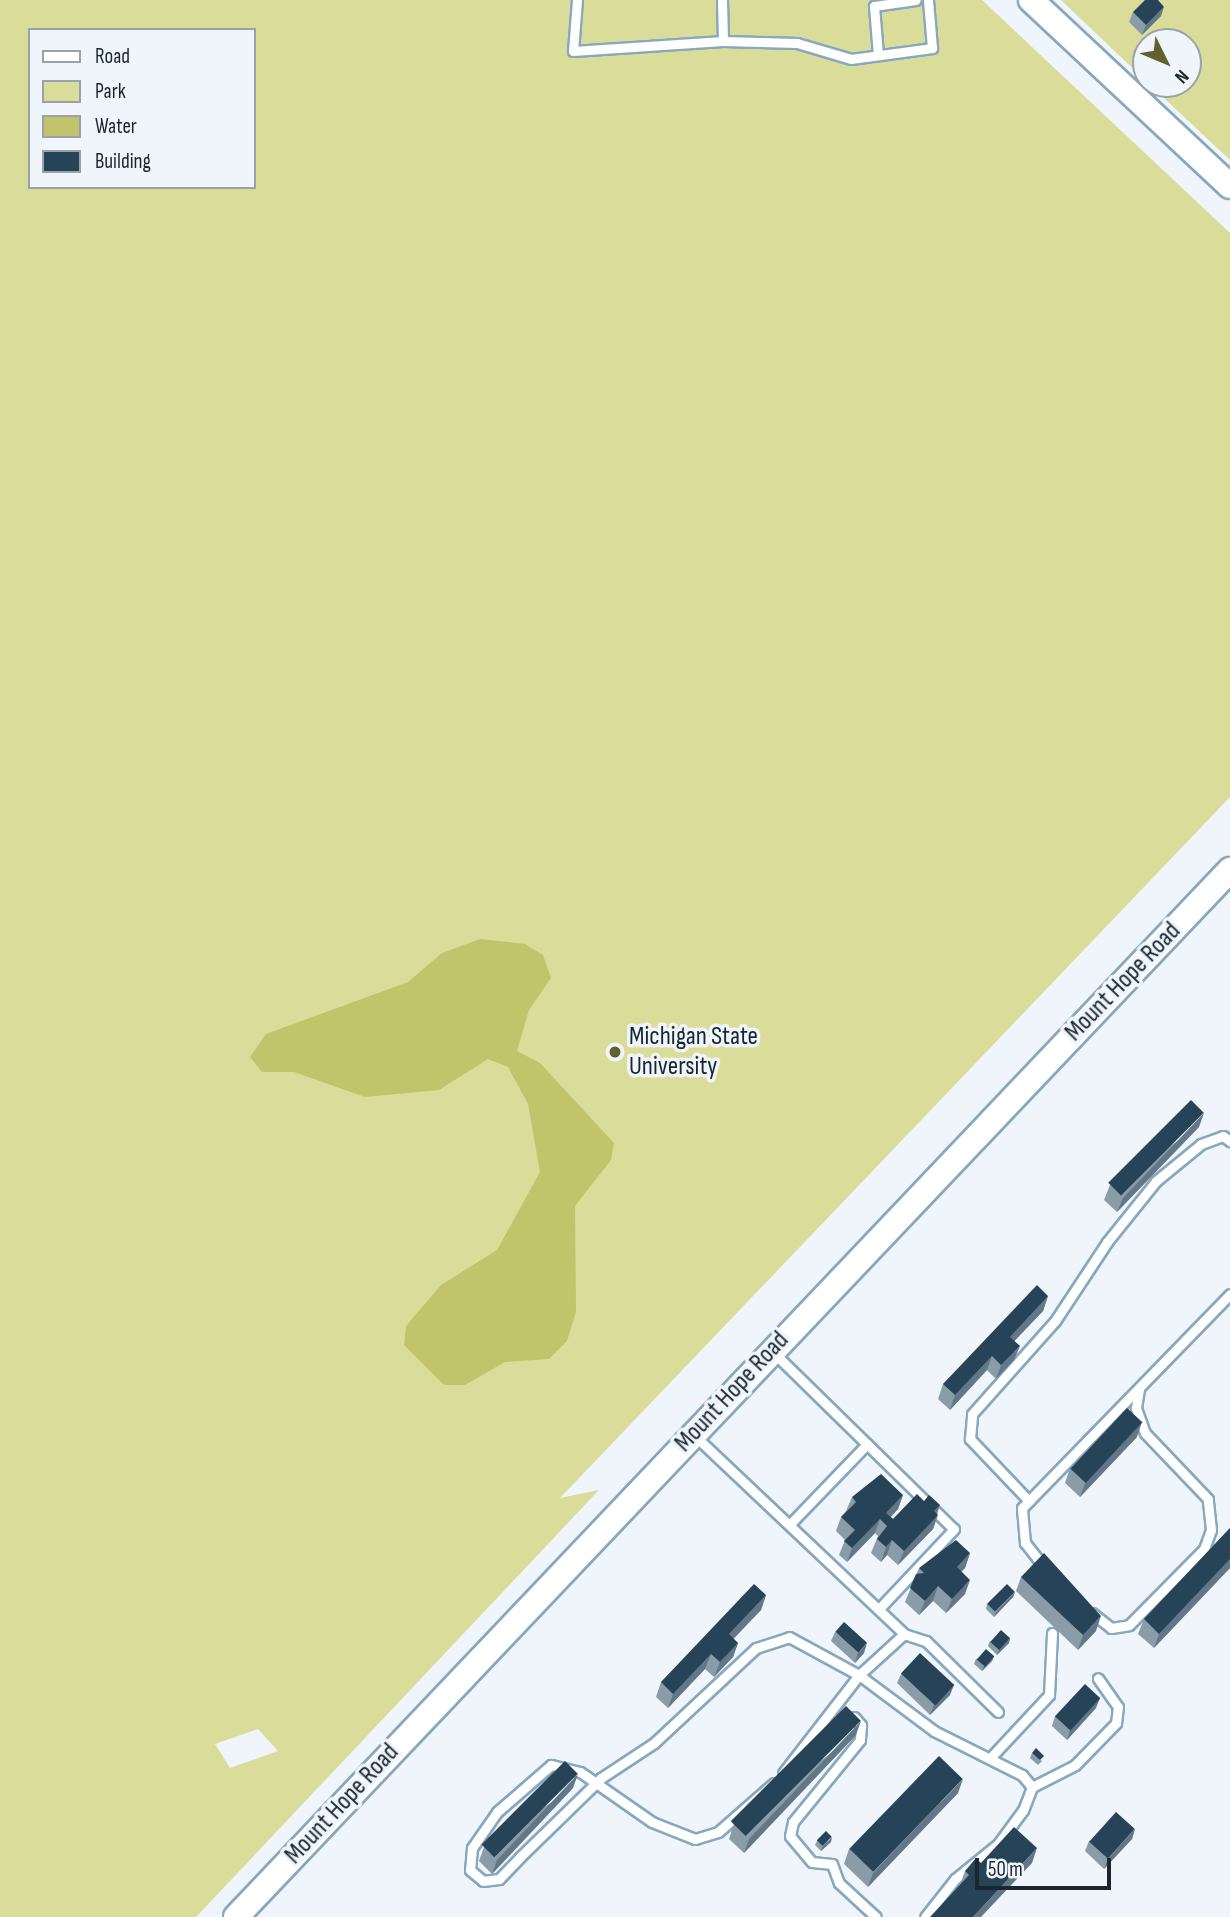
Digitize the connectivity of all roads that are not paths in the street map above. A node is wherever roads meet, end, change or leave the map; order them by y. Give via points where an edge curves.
1 (577, 0) edge
2 (722, 0) edge
3 (916, 0) edge
4 (928, 0) edge
5 (1031, 0) edge
6 (723, 41) junction
7 (877, 55) junction
8 (1230, 186) edge
9 (1230, 870) edge
10 (1230, 1141) edge
11 (1230, 1294) edge
12 (771, 1350) junction
13 (1139, 1388) junction
14 (692, 1433) junction
15 (867, 1444) junction
16 (1029, 1501) junction
17 (790, 1524) junction
18 (1056, 1578) edge
19 (1083, 1604) edge
20 (878, 1609) junction
21 (904, 1633) junction
22 (1052, 1633) dead end
23 (859, 1675) junction
24 (1098, 1678) dead end
25 (841, 1705) junction
26 (998, 1712) dead end
27 (991, 1757) junction
28 (596, 1783) junction
29 (1032, 1787) junction
30 (236, 1917) edge
31 (876, 1917) edge
32 (925, 1917) edge

1 - 6 lane via 573,51
2 - 6 lane
3 - 7 lane via 874,6
4 - 7 lane via 932,48
5 - 8 street
6 - 7 lane via 797,43 852,59
9 - 12 street, Mount Hope Road
10 - 16 lane via 1223,1136 1201,1144 1156,1181 1041,1339 972,1414 970,1439
11 - 13 lane
12 - 14 street, Mount Hope Road
12 - 15 lane
13 - 16 lane
13 - 19 lane via 1136,1408 1145,1433 1208,1499 1211,1530 1204,1549 1129,1625 1111,1628
14 - 17 lane
14 - 30 street, Mount Hope Road
15 - 17 lane
15 - 20 lane via 954,1529
16 - 18 lane via 1020,1527 1025,1543
17 - 20 lane
20 - 21 lane
21 - 23 lane
21 - 26 lane via 926,1641
22 - 27 lane via 1049,1695
23 - 25 lane
23 - 27 lane via 934,1731
23 - 28 lane via 789,1637 756,1648 654,1743
24 - 29 lane via 1118,1707 1116,1723 1075,1765
25 - 28 lane via 777,1781 718,1832 695,1839 652,1822
25 - 31 lane via 862,1725 860,1740 793,1822 790,1836 812,1862 832,1864 839,1883
27 - 29 lane
28 - 28 lane via 551,1765 497,1812 472,1848 470,1870 483,1881 499,1879
29 - 32 lane via 998,1844 955,1879

